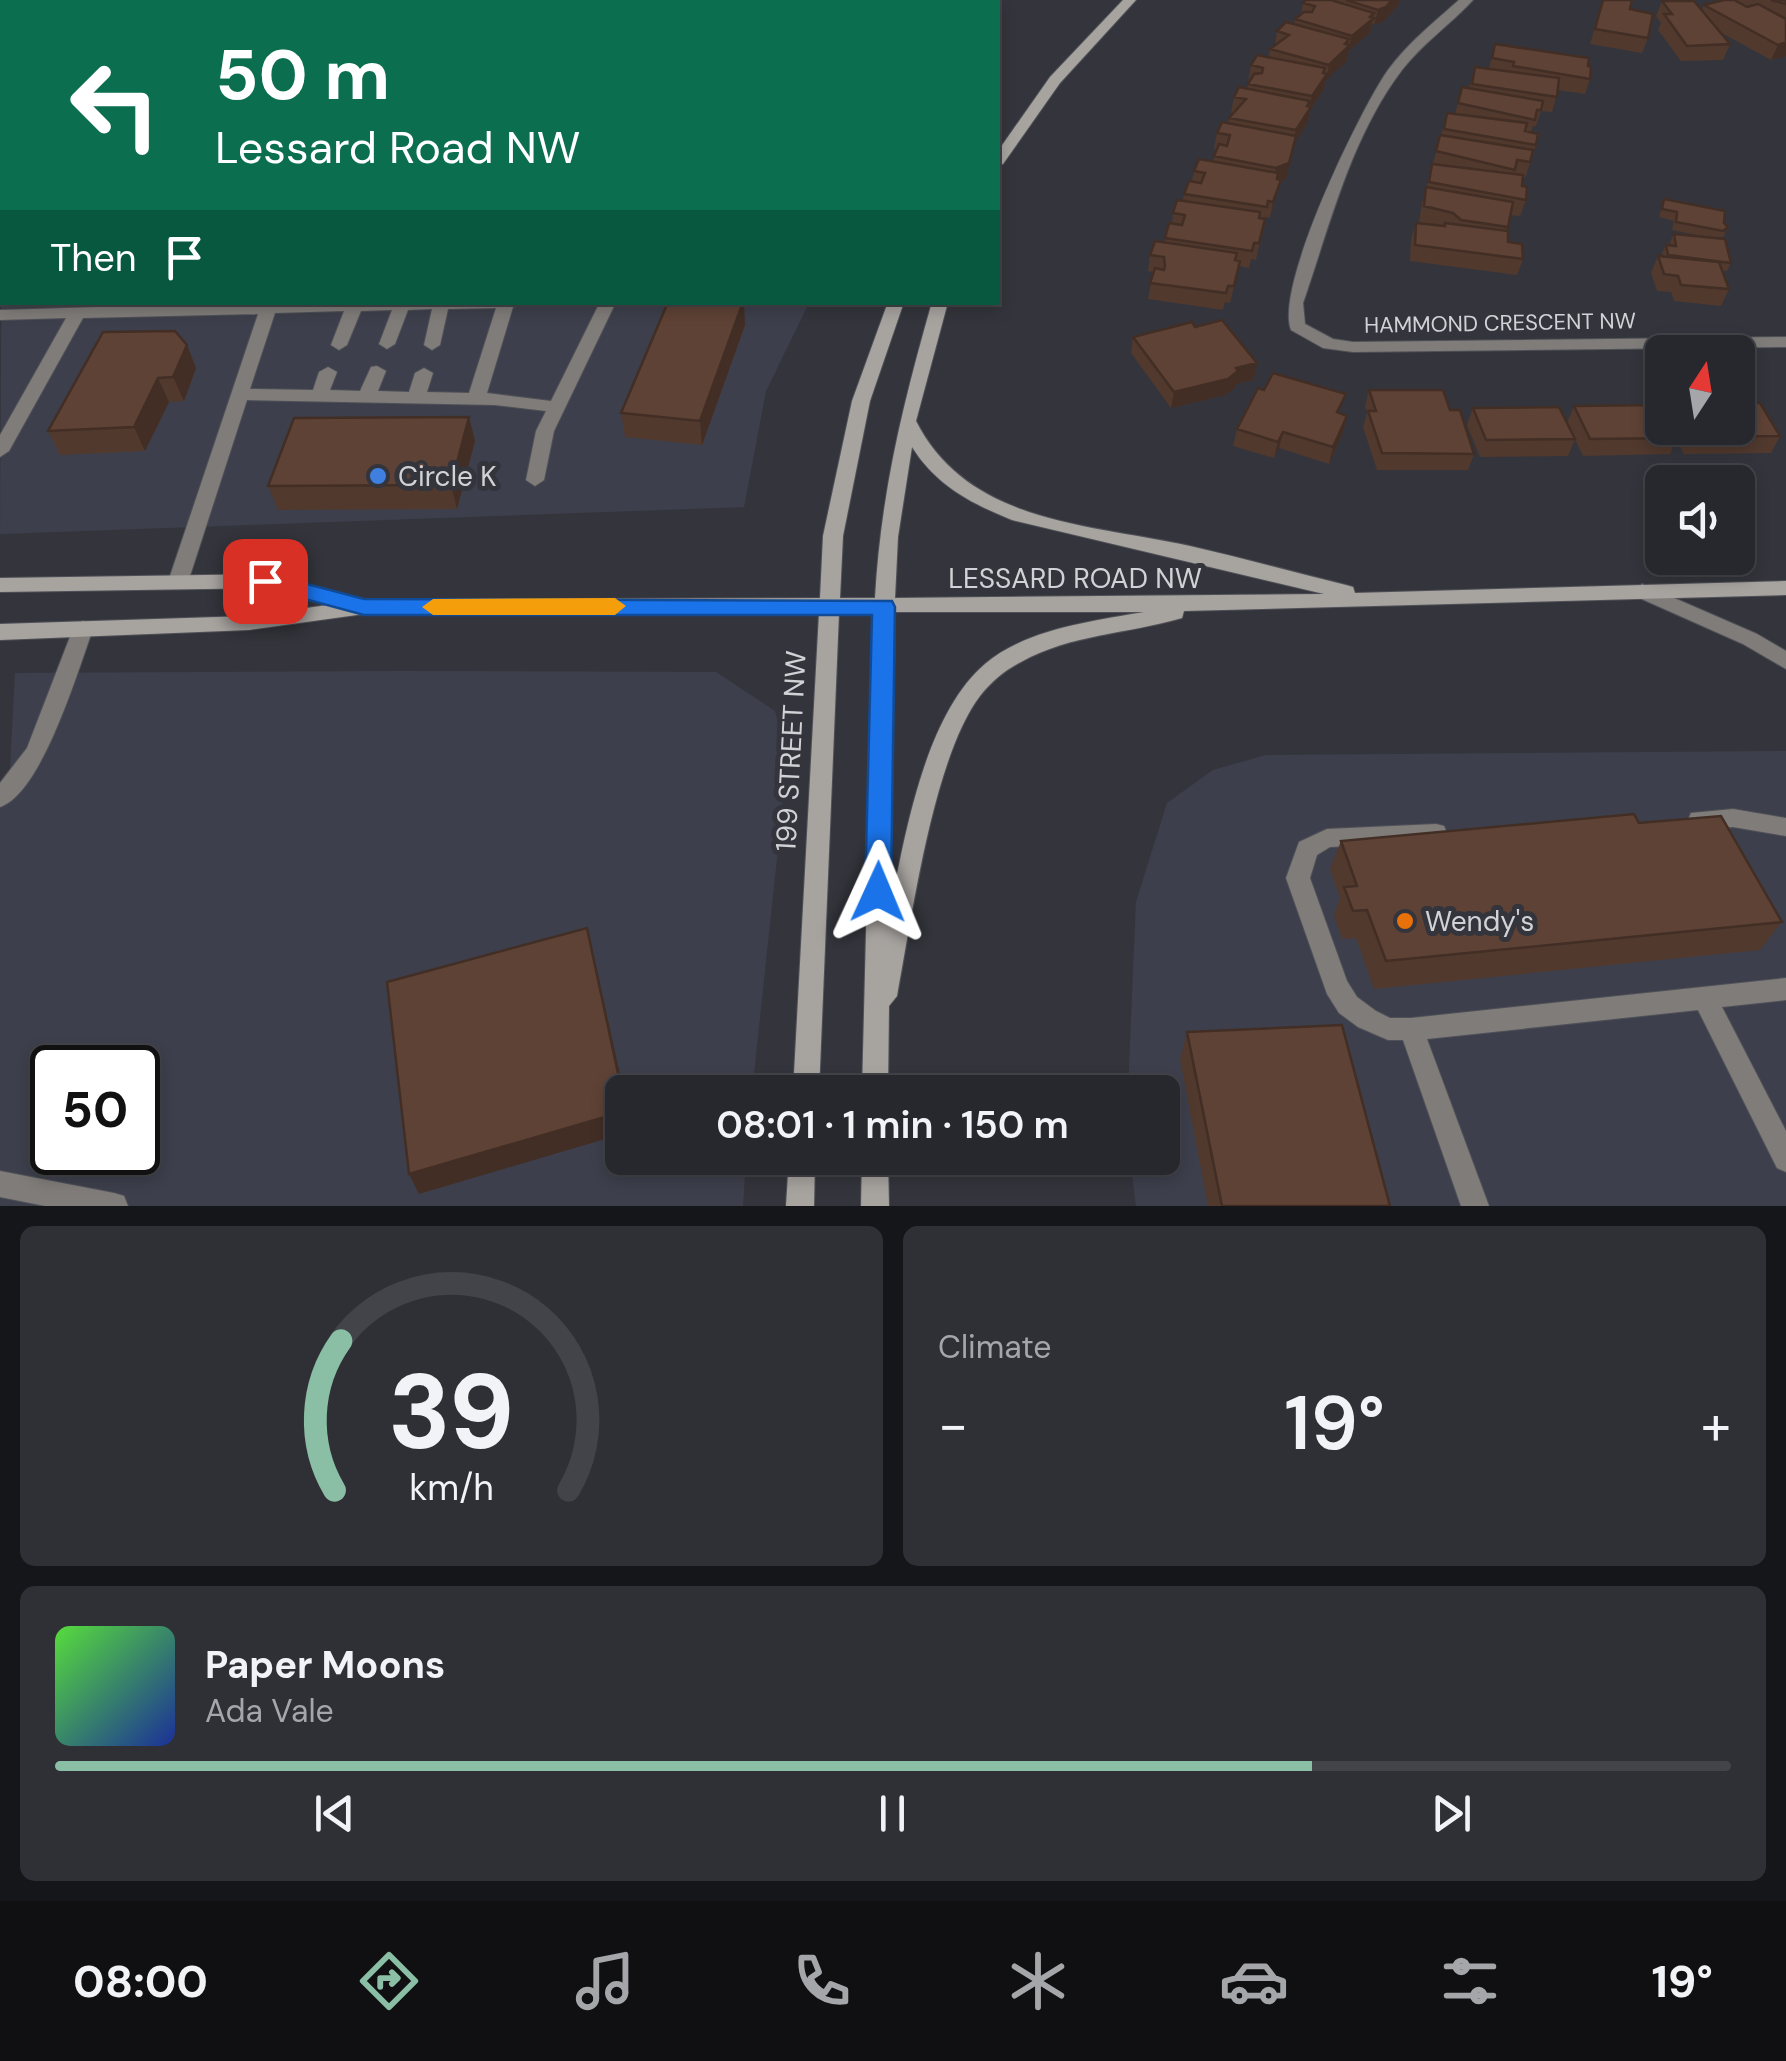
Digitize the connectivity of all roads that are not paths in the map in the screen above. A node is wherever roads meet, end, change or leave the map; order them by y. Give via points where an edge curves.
1 (1130, 0) edge
2 (1467, 0) edge
3 (1000, 158) edge
4 (402, 305) joint
5 (441, 305) edge
6 (505, 305) edge
7 (607, 305) edge
8 (895, 305) edge
9 (939, 305) edge
10 (269, 306) edge
11 (354, 306) junction
12 (76, 313) junction
13 (0, 315) edge
14 (1786, 342) edge
15 (387, 344) dead end
16 (432, 344) dead end
17 (339, 345) dead end
18 (377, 370) dead end
19 (328, 372) dead end
20 (424, 373) dead end
21 (240, 394) junction
22 (320, 396) junction
23 (368, 396) junction
24 (416, 398) junction
25 (476, 399) junction
26 (556, 407) junction
27 (907, 420) junction
28 (0, 451) edge
29 (535, 480) dead end
30 (178, 582) junction
31 (0, 585) edge
32 (1786, 588) edge
33 (1642, 591) junction
34 (1372, 599) junction
35 (1220, 604) junction
36 (364, 607) junction
37 (829, 607) junction
38 (884, 607) junction
39 (84, 629) junction
40 (0, 632) edge
41 (1786, 661) edge
42 (0, 798) edge
43 (1675, 821) edge
44 (1786, 827) edge
45 (1462, 832) edge
46 (1786, 990) edge
47 (1706, 998) junction
48 (1411, 1028) junction
49 (876, 1042) junction
50 (807, 1075) edge
51 (875, 1075) edge
52 (1786, 1159) edge
53 (801, 1175) edge
54 (875, 1175) edge
55 (0, 1184) edge
56 (114, 1206) edge
57 (800, 1206) edge
58 (874, 1206) edge
59 (1475, 1206) edge

1 - 3 main road via 1055,80
2 - 14 street, HAMMOND CRESCENT NW via 1395,71 1365,119 1295,304 1297,326 1330,344 1353,347
4 - 11 street
4 - 15 street
5 - 16 street
6 - 25 street
7 - 26 street
8 - 37 main road, 199 STREET NW via 849,443
9 - 27 main road
10 - 11 street
10 - 12 street
10 - 21 street
11 - 17 street
12 - 13 street
12 - 28 street
18 - 23 street
19 - 22 street
20 - 24 street
21 - 22 street
21 - 30 street
22 - 23 street
23 - 24 street
24 - 25 street
25 - 26 street
26 - 29 street
27 - 34 main road via 936,469 1002,508
27 - 38 main road
30 - 31 main road, LESSARD ROAD NW
30 - 36 main road, LESSARD ROAD NW via 265,581
32 - 33 main road, LESSARD ROAD NW
33 - 34 main road, LESSARD ROAD NW
33 - 41 street
34 - 35 main road, LESSARD ROAD NW
35 - 38 main road, LESSARD ROAD NW
35 - 49 main road via 1052,638 990,670 972,692 922,822
36 - 37 main road, LESSARD ROAD NW
36 - 39 main road, LESSARD ROAD NW via 249,623
37 - 38 main road, LESSARD ROAD NW
37 - 50 main road, 199 STREET NW
38 - 49 main road
39 - 40 main road, LESSARD ROAD NW
39 - 42 street via 37,749
43 - 44 street via 1733,818
45 - 48 street via 1327,838 1308,849 1298,878 1348,1005 1388,1029
46 - 47 street
47 - 48 street
47 - 52 street
48 - 59 street
49 - 51 main road
53 - 57 main road
54 - 58 main road
55 - 56 street

